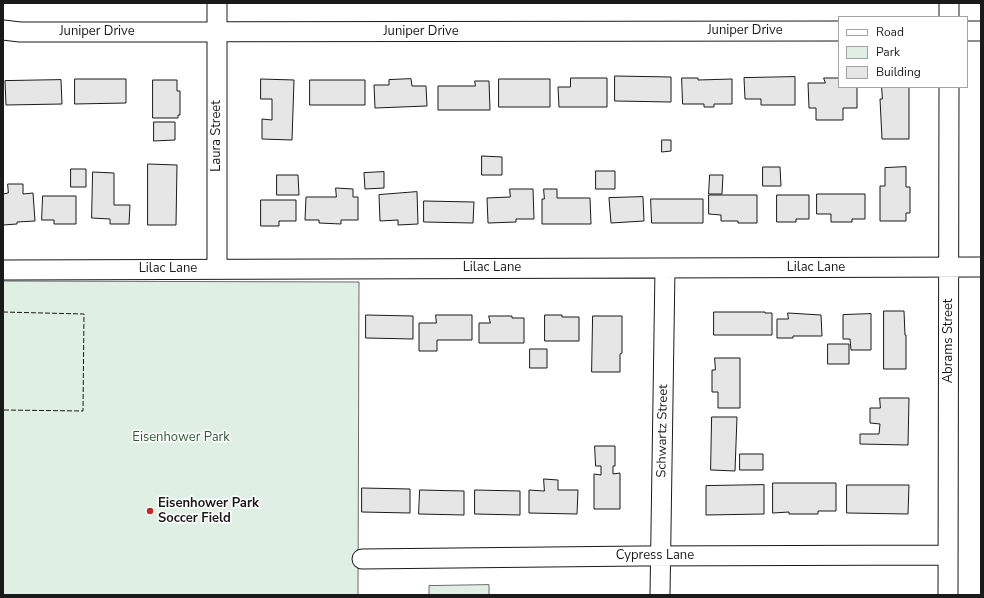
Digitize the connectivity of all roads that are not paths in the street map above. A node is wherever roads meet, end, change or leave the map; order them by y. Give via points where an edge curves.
1 (217, 3) edge
2 (949, 3) edge
3 (949, 16) edge
4 (3, 30) edge
5 (968, 30) edge
6 (981, 30) edge
7 (838, 31) edge
8 (217, 32) junction
9 (949, 88) edge
10 (949, 267) junction
11 (981, 267) edge
12 (665, 268) junction
13 (217, 269) junction
14 (3, 270) edge
15 (948, 555) junction
16 (661, 556) junction
17 (362, 559) dead end
18 (660, 595) edge
19 (948, 595) edge

1 - 8 street, Laura Street
2 - 3 street
4 - 8 street, Juniper Drive
5 - 6 street
7 - 8 street, Juniper Drive
8 - 13 street, Laura Street
9 - 10 street, Abrams Street
10 - 11 street, Lilac Lane
10 - 12 street, Lilac Lane
10 - 15 street, Abrams Street
12 - 13 street, Lilac Lane
12 - 16 street, Schwartz Street
13 - 14 street, Lilac Lane
15 - 16 street, Cypress Lane
15 - 19 street, Abrams Street
16 - 17 street, Cypress Lane
16 - 18 street, Schwartz Street

